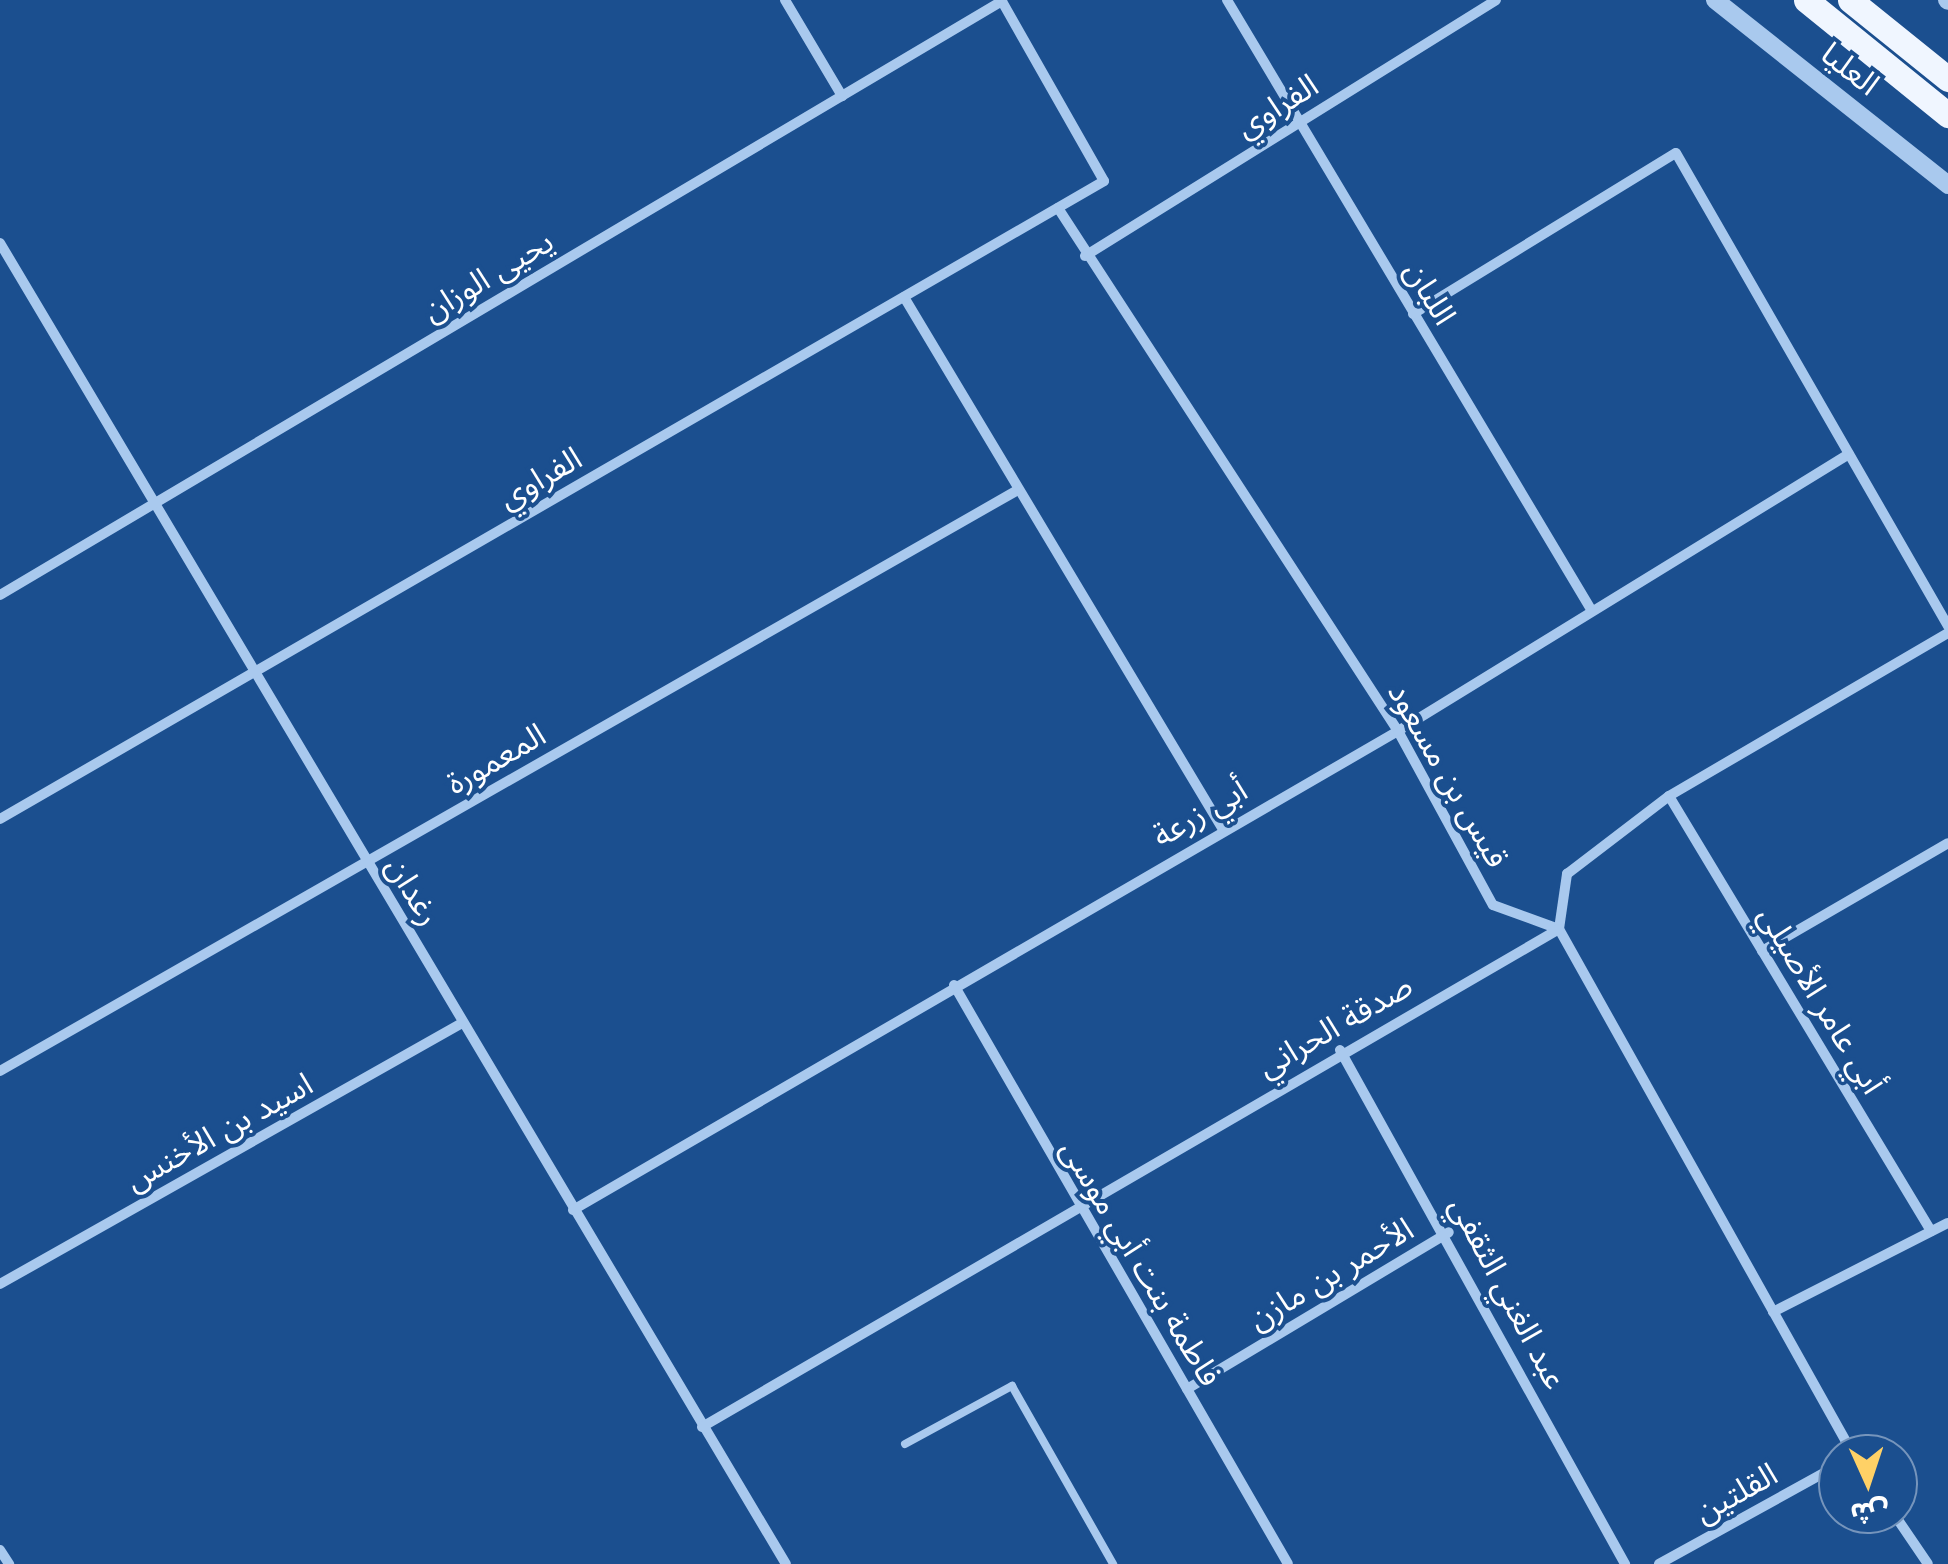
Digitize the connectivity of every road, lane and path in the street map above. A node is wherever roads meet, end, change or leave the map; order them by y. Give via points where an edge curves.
1 (785, 0) edge
2 (1227, 0) edge
3 (1496, 0) edge
4 (1715, 0) edge
5 (1806, 0) edge
6 (1850, 0) edge
7 (1001, 1) edge
8 (1948, 79) edge
9 (842, 96) junction
10 (1948, 115) edge
11 (1298, 123) junction
12 (1948, 185) edge
13 (1058, 208) junction
14 (0, 243) edge
15 (1085, 256) junction
16 (904, 297) junction
17 (1413, 314) junction
18 (1849, 454) junction
19 (1016, 491) junction
20 (154, 504) junction
21 (0, 594) edge
22 (1592, 611) junction
23 (1948, 626) edge
24 (1948, 634) edge
25 (254, 672) junction
26 (1398, 730) junction
27 (1669, 796) junction
28 (0, 819) edge
29 (1222, 828) junction
30 (1948, 843) edge
31 (367, 862) junction
32 (1559, 928) junction
33 (1762, 951) junction
34 (954, 985) junction
35 (462, 1023) junction
36 (1340, 1050) junction
37 (0, 1070) edge
38 (1075, 1207) junction
39 (572, 1210) junction
40 (1948, 1222) edge
41 (1448, 1232) junction
42 (1930, 1232) junction
43 (0, 1284) edge
44 (1772, 1312) junction
45 (1187, 1389) junction
46 (702, 1427) junction
47 (1842, 1434) edge
48 (905, 1444) dead end
49 (1818, 1476) edge
50 (1908, 1534) edge
51 (0, 1550) edge
52 (8, 1564) edge
53 (786, 1564) edge
54 (1112, 1564) edge
55 (1288, 1564) edge
56 (1625, 1564) edge
57 (1658, 1564) edge
58 (1928, 1564) edge

1 - 9 street
2 - 11 street, اللبان
3 - 11 street, الفراوي
4 - 12 street, العليا
5 - 10 main road
6 - 8 main road
7 - 9 street, يحيى الوزان
7 - 13 street, الفراوي via 1104,181
9 - 20 street, يحيى الوزان
11 - 15 street, الفراوي
11 - 17 street, اللبان
13 - 15 street, قيس بن مسعود
13 - 16 street, الفراوي
14 - 20 street, رغدان
15 - 26 street, قيس بن مسعود
16 - 19 street
16 - 25 street, الفراوي
17 - 18 street via 1676,153
17 - 22 street, اللبان
18 - 22 street, أبي زرعة
18 - 23 street
19 - 29 street
19 - 31 street, المعمورة
20 - 21 street, يحيى الوزان
20 - 25 street, رغدان
22 - 26 street, أبي زرعة
24 - 27 street
25 - 28 street, الفراوي
25 - 31 street, رغدان
26 - 29 street, أبي زرعة
26 - 32 street, قيس بن مسعود via 1494,906
27 - 32 street via 1567,874
27 - 33 street, أبي عامر الأصيلي
29 - 34 street, أبي زرعة
30 - 33 street
31 - 35 street, رغدان
31 - 37 street, المعمورة
32 - 36 street, صدقة الحراني
32 - 44 street
33 - 42 street, أبي عامر الأصيلي
34 - 38 street, فاطمة بنت أبي موسى
34 - 39 street, أبي زرعة
35 - 39 street, رغدان
35 - 43 street, اسيد بن الأخنس
36 - 38 street, صدقة الحراني
36 - 41 street, عبد الغني الثقفي
38 - 45 street, فاطمة بنت أبي موسى
38 - 46 street, صدقة الحراني
39 - 46 street, رغدان
40 - 42 street
41 - 45 street, الأحمر بن مازن
41 - 56 street, عبد الغني الثقفي
42 - 44 street
44 - 47 street
45 - 55 street, فاطمة بنت أبي موسى
46 - 53 street, رغدان
48 - 54 lane via 1012,1386
49 - 57 street, القلتين
50 - 58 street
51 - 52 street

